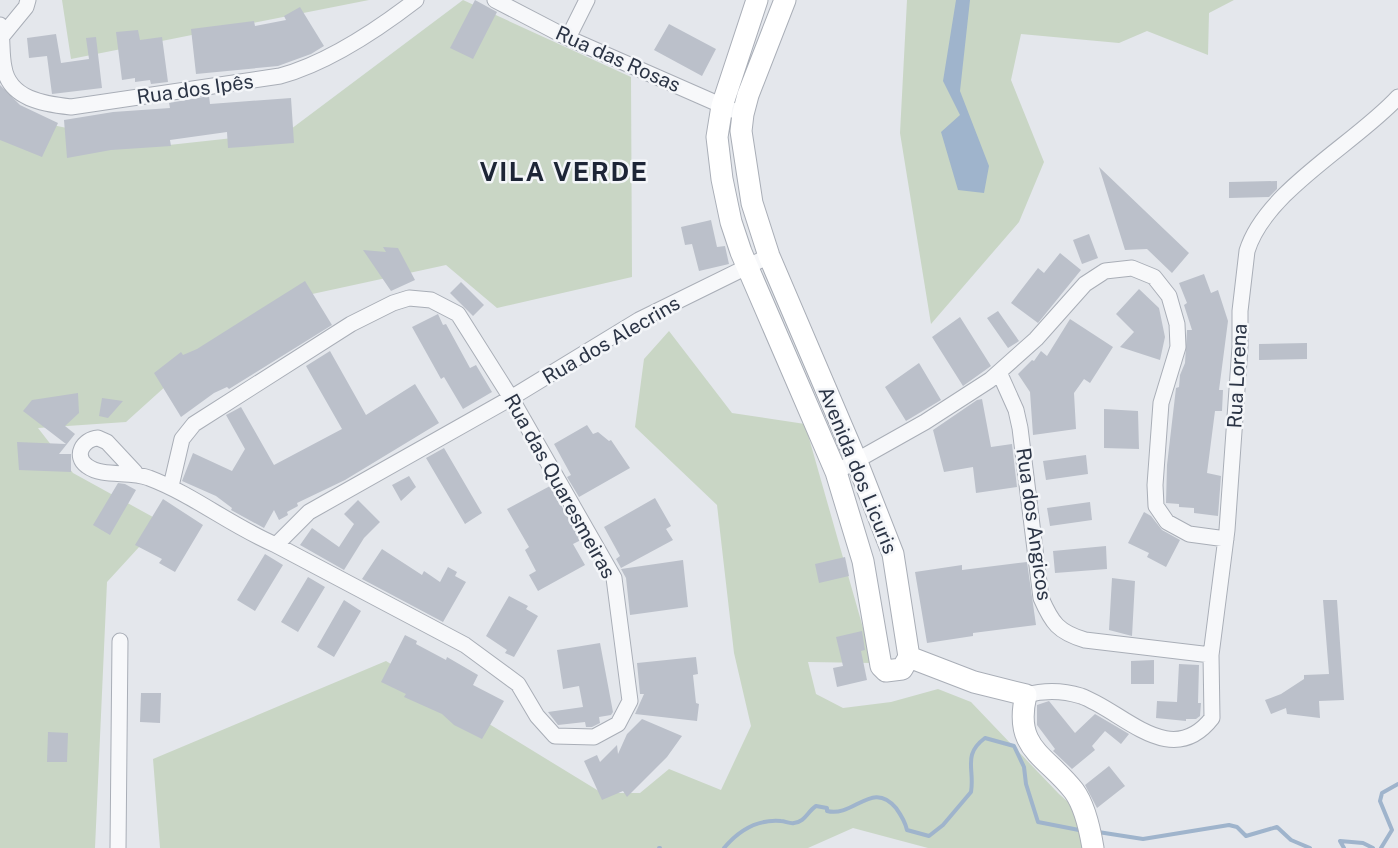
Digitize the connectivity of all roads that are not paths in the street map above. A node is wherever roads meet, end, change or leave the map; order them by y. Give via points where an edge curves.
1 (28, 0) edge
2 (416, 0) edge
3 (495, 0) edge
4 (586, 0) edge
5 (757, 0) edge
6 (785, 0) edge
7 (1, 30) edge
8 (568, 38) junction
9 (1398, 97) edge
10 (722, 106) junction
11 (743, 114) junction
12 (769, 256) junction
13 (747, 267) junction
14 (999, 372) junction
15 (511, 398) junction
16 (857, 462) junction
17 (135, 472) dead end
18 (836, 472) junction
19 (171, 486) junction
20 (1226, 539) junction
21 (276, 545) junction
22 (120, 640) dead end
23 (1211, 655) junction
24 (909, 657) junction
25 (1026, 695) junction
26 (118, 848) edge
27 (1093, 848) edge

1 - 7 street, Rua dos Ipês via 26,7
2 - 7 street, Rua dos Ipês via 336,54 299,71 71,107 40,104 14,88 4,68
3 - 8 street, Rua das Rosas
4 - 8 street
5 - 10 street, Avenida dos Licuris
6 - 11 street, Avenida dos Licuris
8 - 10 street, Rua das Rosas
9 - 20 street, Rua Lorena via 1276,206 1250,242 1242,283
10 - 11 street, Rua das Rosas
10 - 13 street, Avenida dos Licuris via 717,137 722,179 731,222
11 - 12 street, Avenida dos Licuris via 741,131 752,203
12 - 13 street, Rua dos Alecrins
12 - 16 street, Avenida dos Licuris
13 - 15 street, Rua dos Alecrins via 639,320
13 - 18 street, Avenida dos Licuris
14 - 16 street
14 - 20 street via 1036,339 1085,284 1105,271 1132,268 1154,277 1168,296 1177,324 1178,347 1161,403 1156,506 1167,522 1189,534
14 - 23 street, Rua dos Angicos via 1020,428 1041,598 1050,619 1065,634 1085,640
15 - 19 street, Rua das Quaresmeiras via 458,314 431,300 409,298 351,324 194,424 182,439
15 - 21 street, Rua dos Alecrins via 309,512
15 - 21 street, Rua das Quaresmeiras via 614,578 630,701 618,724 594,738 555,736 537,716 518,684 465,645
16 - 18 street
16 - 24 street, Avenida dos Licuris via 893,554
17 - 19 street, Rua das Quaresmeiras
18 - 24 street, Avenida dos Licuris via 863,561 881,666 886,670 902,669
19 - 21 street, Rua das Quaresmeiras
20 - 23 street, Rua Lorena
22 - 26 street
23 - 25 street, Rua Lorena via 1212,718 1188,738 1162,738 1138,730 1083,697 1052,691
24 - 25 street via 974,682
25 - 27 street via 1021,715 1030,746 1074,792

